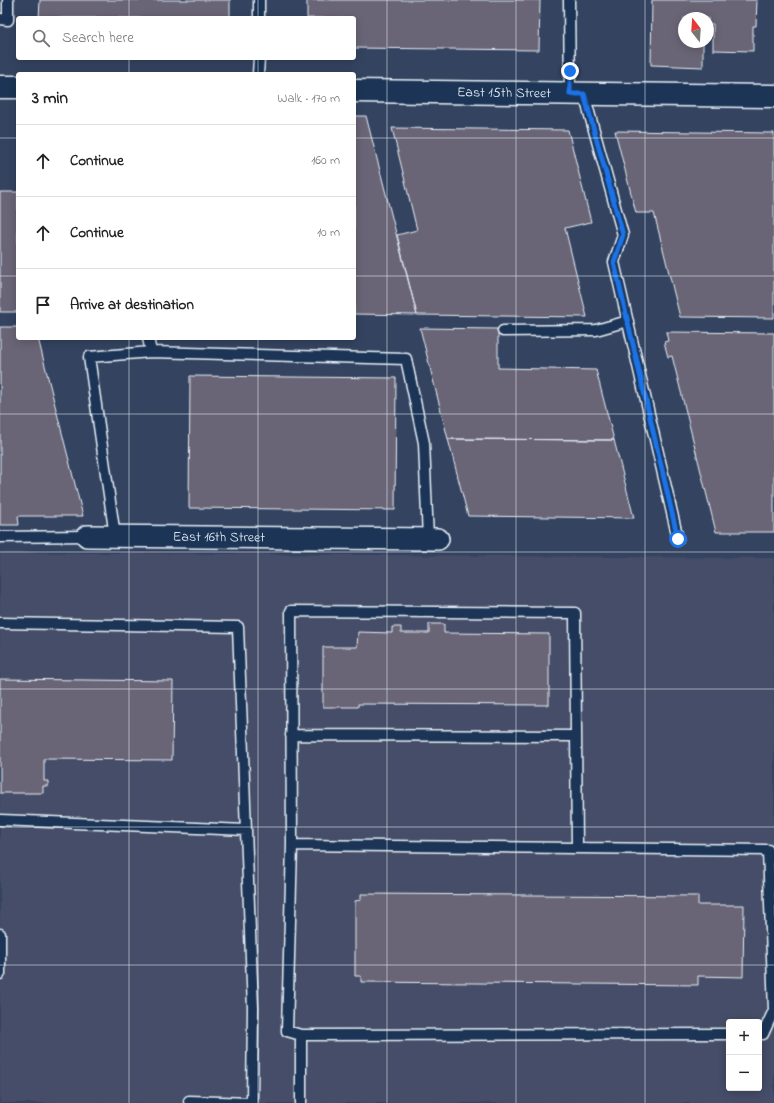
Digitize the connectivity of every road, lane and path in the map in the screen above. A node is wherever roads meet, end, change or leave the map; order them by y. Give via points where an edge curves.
1 (8, 0) edge
2 (259, 0) edge
3 (569, 0) edge
4 (259, 16) edge
5 (0, 19) edge
6 (258, 60) edge
7 (258, 72) edge
8 (0, 87) edge
9 (16, 87) edge
10 (356, 91) edge
11 (577, 94) junction
12 (774, 96) edge
13 (628, 321) junction
14 (503, 331) dead end
15 (149, 340) edge
16 (152, 352) junction
17 (87, 536) joint
18 (115, 536) junction
19 (0, 537) edge
20 (433, 539) joint
21 (678, 539) dead end
22 (0, 623) edge
23 (291, 735) junction
24 (576, 736) junction
25 (0, 820) edge
26 (246, 830) junction
27 (292, 845) junction
28 (576, 848) junction
29 (0, 934) edge
30 (0, 974) edge
31 (726, 1034) edge
32 (762, 1034) edge
33 (301, 1035) junction
34 (189, 1101) dead end
35 (252, 1103) edge
36 (301, 1103) edge

1 - 5 lane via 8,20
2 - 4 lane
3 - 11 lane
6 - 7 lane
8 - 9 street
10 - 11 street, East 15th Street
11 - 12 street, East 15th Street
11 - 13 lane via 623,235 614,262
13 - 14 lane via 596,330
13 - 21 lane
15 - 16 lane
16 - 18 lane via 89,357
16 - 20 lane via 406,359 424,443
17 - 18 street, East 16th Street
17 - 19 lane, East 16th Street
18 - 20 street, East 16th Street
22 - 26 lane via 238,627
23 - 24 lane
23 - 24 lane via 291,611 299,611 576,613
23 - 27 lane
24 - 28 lane
25 - 26 lane
26 - 35 lane via 253,1008
27 - 28 lane
27 - 33 lane via 287,1032
28 - 32 lane via 768,850 774,1010
29 - 30 lane
31 - 33 lane
33 - 36 lane
34 - 35 lane

